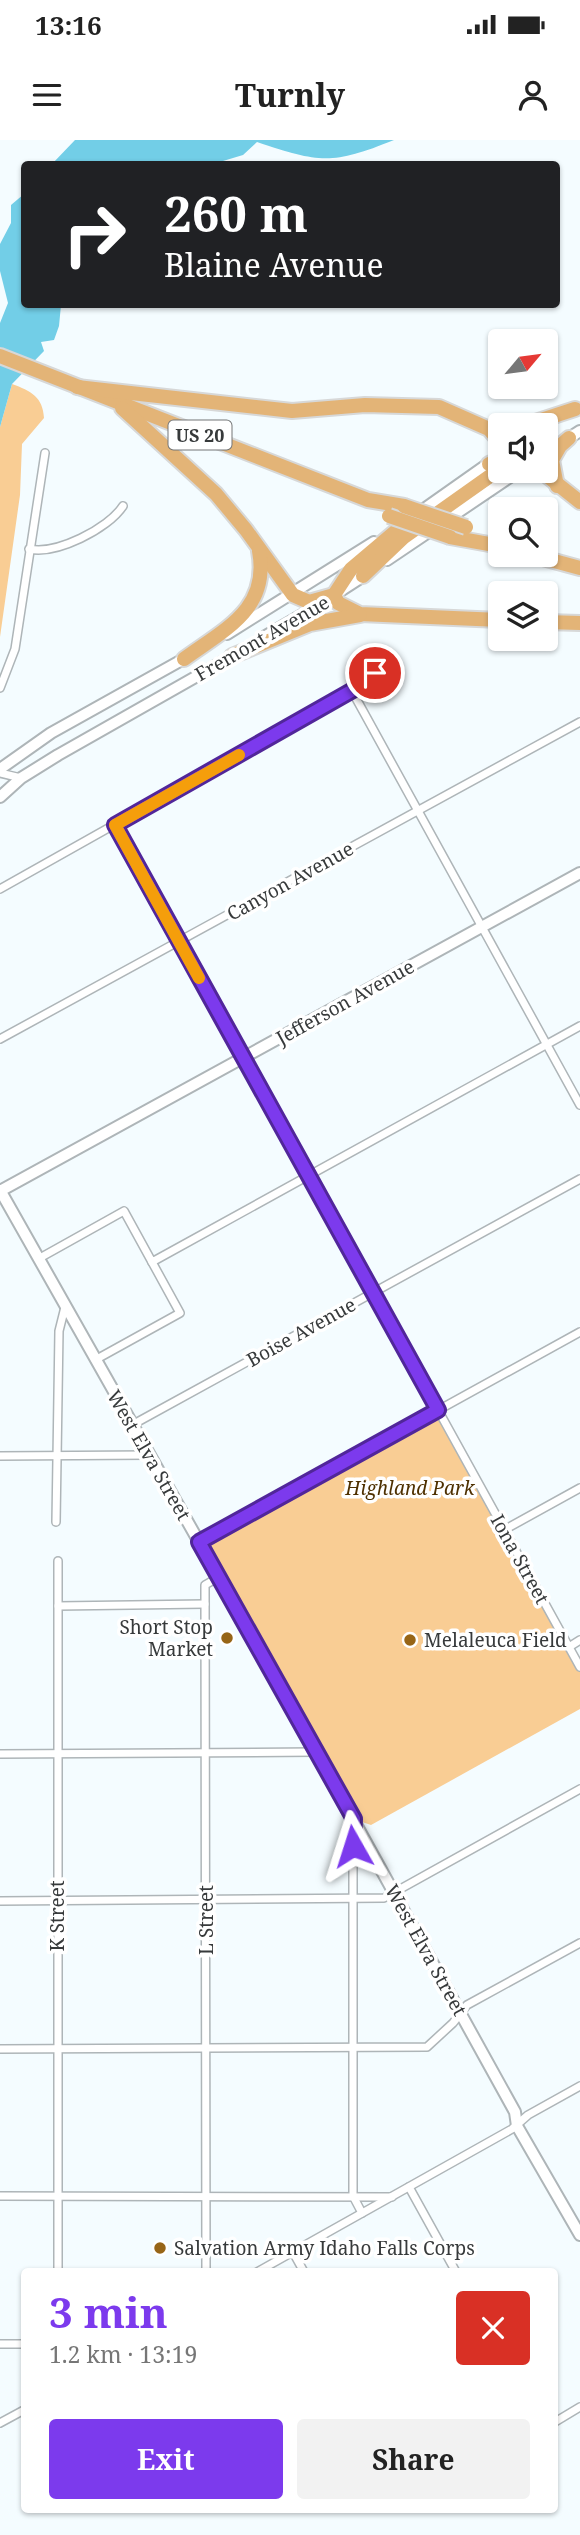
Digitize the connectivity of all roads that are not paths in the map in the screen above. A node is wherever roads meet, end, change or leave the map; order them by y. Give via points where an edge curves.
1 (0, 356) edge
2 (77, 387) junction
3 (114, 401) junction
4 (577, 407) edge
5 (558, 414) edge
6 (558, 419) edge
7 (479, 424) junction
8 (488, 425) edge
9 (488, 432) edge
10 (575, 435) edge
11 (558, 446) edge
12 (45, 453) dead end
13 (488, 468) edge
14 (488, 470) edge
15 (501, 483) edge
16 (554, 483) edge
17 (557, 486) junction
18 (368, 500) junction
19 (580, 502) edge
20 (123, 506) dead end
21 (406, 513) junction
22 (488, 539) edge
23 (488, 544) edge
24 (258, 546) junction
25 (29, 549) junction
26 (558, 562) edge
27 (580, 568) edge
28 (363, 576) junction
29 (293, 595) junction
30 (334, 595) junction
31 (360, 614) junction
32 (488, 619) edge
33 (558, 622) edge
34 (580, 623) edge
35 (232, 656) junction
36 (184, 659) junction
37 (375, 673) dead end
38 (0, 688) edge
39 (352, 691) junction
40 (580, 722) edge
41 (0, 771) edge
42 (21, 778) junction
43 (0, 797) edge
44 (417, 811) junction
45 (115, 825) junction
46 (580, 873) edge
47 (0, 888) edge
48 (481, 928) junction
49 (179, 942) junction
50 (580, 1026) edge
51 (0, 1039) edge
52 (546, 1045) junction
53 (243, 1058) junction
54 (580, 1105) edge
55 (309, 1177) junction
56 (580, 1179) edge
57 (0, 1191) edge
58 (38, 1259) junction
59 (152, 1262) junction
60 (373, 1293) junction
61 (65, 1307) junction
62 (580, 1332) edge
63 (95, 1360) junction
64 (438, 1410) junction
65 (132, 1425) junction
66 (150, 1455) junction
67 (0, 1456) edge
68 (57, 1457) junction
69 (580, 1488) edge
70 (56, 1522) dead end
71 (504, 1530) junction
72 (199, 1542) junction
73 (58, 1562) dead end
74 (219, 1577) junction
75 (205, 1604) junction
76 (58, 1605) junction
77 (580, 1640) edge
78 (569, 1647) junction
79 (580, 1667) edge
80 (316, 1752) junction
81 (56, 1753) junction
82 (0, 1754) edge
83 (206, 1754) junction
84 (580, 1789) edge
85 (354, 1819) junction
86 (394, 1893) junction
87 (58, 1900) junction
88 (353, 1900) junction
89 (0, 1901) edge
90 (206, 1901) junction
91 (580, 1943) edge
92 (460, 2014) junction
93 (0, 2049) edge
94 (57, 2049) junction
95 (205, 2049) junction
96 (353, 2049) junction
97 (580, 2087) edge
98 (517, 2126) junction
99 (409, 2187) junction
100 (0, 2196) edge
101 (57, 2196) junction
102 (205, 2196) junction
103 (353, 2196) junction
104 (392, 2197) junction
105 (362, 2213) junction
106 (580, 2235) edge
107 (293, 2252) junction
108 (58, 2268) edge
109 (206, 2268) edge
110 (264, 2268) edge
111 (302, 2268) edge
112 (454, 2268) edge
113 (0, 2344) edge
114 (21, 2344) edge
115 (580, 2407) edge
116 (21, 2412) edge
117 (558, 2419) edge
118 (0, 2423) edge

1 - 2 highway, US 20
2 - 3 highway, US 20
2 - 7 highway via 292,411 365,405 439,407
3 - 18 highway, US 20
3 - 24 highway via 216,494
4 - 5 highway
4 - 6 street
7 - 8 highway
7 - 9 highway
10 - 11 street
10 - 17 highway via 560,446 552,460
12 - 25 street
13 - 21 street, Fremont Avenue
14 - 28 highway
15 - 28 street, Fremont Avenue
16 - 17 highway
17 - 19 highway
18 - 21 highway, US 20
18 - 23 highway, US 20, bridge via 389,516 450,537
20 - 25 street via 115,518 65,545 50,551
21 - 22 highway, US 20, bridge via 466,527
21 - 29 street, Fremont Avenue
21 - 30 highway via 351,569
24 - 29 highway
24 - 36 highway via 261,585 253,602
25 - 38 street via 15,649
26 - 27 highway
28 - 30 street, Fremont Avenue
29 - 30 highway via 309,603
29 - 36 street, Fremont Avenue
30 - 31 highway via 343,608
30 - 35 street, Fremont Avenue
31 - 32 highway
31 - 35 highway via 310,624
33 - 34 highway
35 - 42 street, Fremont Avenue
36 - 41 street, Fremont Avenue via 51,733
37 - 39 street
39 - 44 street
39 - 45 street
40 - 44 street, Canyon Avenue
41 - 42 street
42 - 43 street, Fremont Avenue
44 - 48 street
44 - 49 street, Canyon Avenue
45 - 47 street
45 - 49 street, Iona Street
46 - 48 street, Jefferson Avenue
48 - 52 street
48 - 53 street, Jefferson Avenue
49 - 51 street, Canyon Avenue
49 - 53 street, Iona Street
50 - 52 street
52 - 54 street
52 - 55 street
53 - 55 street, Iona Street
53 - 57 street, Jefferson Avenue
55 - 59 street
55 - 60 street, Iona Street
56 - 60 street, Boise Avenue
57 - 58 street, West Elva Street
58 - 59 street via 124,1211
58 - 61 street, West Elva Street
59 - 63 street via 180,1313
60 - 64 street, Iona Street
60 - 65 street, Boise Avenue
61 - 63 street, West Elva Street
61 - 68 street via 59,1331
62 - 64 street
63 - 65 street, West Elva Street
64 - 71 street, Iona Street
64 - 72 street
65 - 66 street, West Elva Street
66 - 68 street
66 - 72 street, West Elva Street
67 - 68 street
68 - 70 street
69 - 71 street
71 - 78 street, Iona Street
72 - 74 street, West Elva Street
73 - 76 street, K Street
74 - 75 street, L Street via 205,1585
74 - 80 street, West Elva Street
75 - 76 street
75 - 83 street, L Street
76 - 81 street, K Street
77 - 78 street
78 - 79 street, Iona Street
80 - 83 street
80 - 85 street, West Elva Street
81 - 82 street
81 - 83 street
81 - 87 street, K Street
83 - 90 street, L Street
84 - 86 street
85 - 86 street, West Elva Street
85 - 88 street
86 - 88 street
86 - 92 street, West Elva Street
87 - 89 street
87 - 90 street
87 - 94 street, K Street
88 - 90 street
88 - 96 street
90 - 95 street, L Street
91 - 92 street via 467,2005
92 - 96 street via 427,2047
92 - 98 street, West Elva Street via 515,2112
93 - 94 street
94 - 95 street
94 - 101 street, K Street
95 - 96 street
95 - 102 street, L Street
96 - 103 street
97 - 98 street via 520,2120
98 - 99 street
98 - 106 street, West Elva Street
99 - 104 street
99 - 112 street
100 - 101 street
101 - 102 street
101 - 108 street, K Street
102 - 103 street
102 - 109 street, L Street
103 - 104 street
103 - 105 street
104 - 105 street
105 - 107 street
107 - 110 street
107 - 111 street
113 - 114 street
115 - 117 street
116 - 118 street

